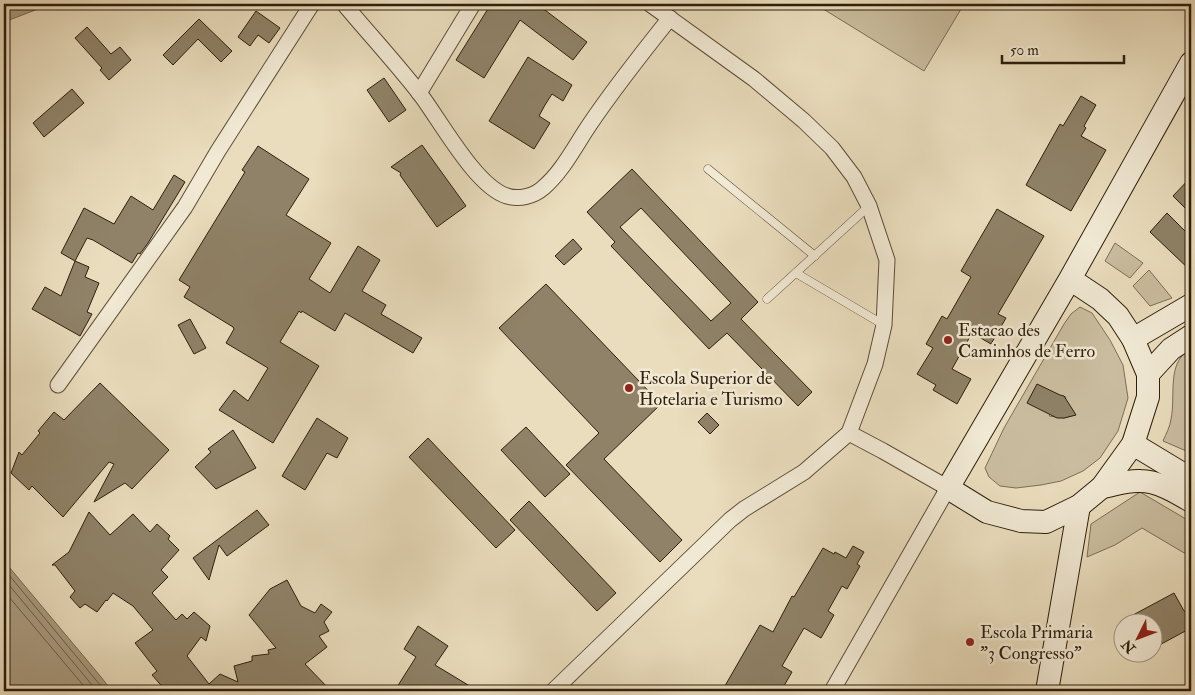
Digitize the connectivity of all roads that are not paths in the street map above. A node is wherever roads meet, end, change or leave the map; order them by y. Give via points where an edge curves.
1 (312, 4) edge
2 (344, 4) edge
3 (473, 4) edge
4 (650, 4) edge
5 (670, 18) junction
6 (1191, 63) edge
7 (419, 93) junction
8 (708, 169) dead end
9 (869, 206) junction
10 (815, 256) junction
11 (796, 273) junction
12 (1070, 279) junction
13 (767, 298) dead end
14 (1191, 305) edge
15 (884, 325) junction
16 (1191, 336) edge
17 (1133, 339) junction
18 (1148, 374) junction
19 (58, 385) dead end
20 (849, 434) junction
21 (1133, 444) junction
22 (1191, 479) edge
23 (1102, 487) junction
24 (948, 488) junction
25 (1191, 501) edge
26 (1079, 506) junction
27 (552, 691) edge
28 (832, 691) edge
29 (1047, 691) edge

1 - 19 street via 185,207
2 - 7 street
3 - 7 street
4 - 5 street
5 - 7 street via 624,76 558,173 542,189 524,198 507,196 488,184 467,162
5 - 9 street via 754,79 804,121 832,148
6 - 12 main road
8 - 10 lane
9 - 10 lane
9 - 15 street via 887,260
10 - 11 lane
11 - 13 lane
11 - 15 lane
12 - 17 main road via 1100,298 1118,316
12 - 24 main road
14 - 17 main road
15 - 20 street via 875,364
16 - 18 main road via 1171,349
17 - 18 main road
18 - 21 main road via 1148,397
20 - 24 street
20 - 27 street via 804,472 730,520
21 - 22 main road
21 - 23 main road
23 - 25 main road via 1140,480 1157,484
23 - 26 main road
24 - 26 main road via 987,512 1021,521 1046,522
24 - 28 street
26 - 29 main road

